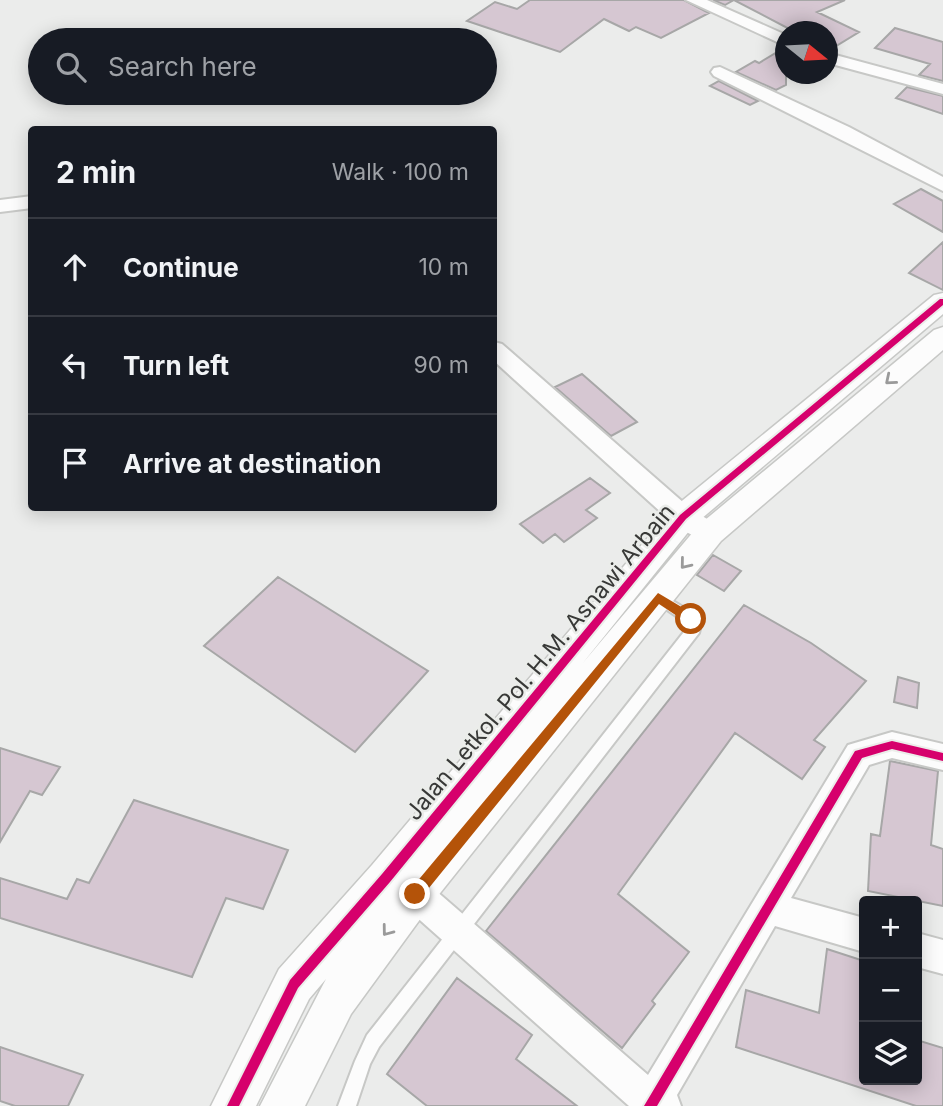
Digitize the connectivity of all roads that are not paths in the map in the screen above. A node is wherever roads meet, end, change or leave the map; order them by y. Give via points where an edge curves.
1 (694, 0) edge
2 (775, 36) edge
3 (838, 61) edge
4 (720, 72) dead end
5 (943, 89) edge
6 (943, 185) edge
7 (28, 202) edge
8 (0, 206) edge
9 (943, 301) edge
10 (943, 336) edge
11 (497, 352) edge
12 (697, 525) junction
13 (658, 597) junction
14 (943, 758) edge
15 (401, 886) junction
16 (770, 908) junction
17 (458, 934) junction
18 (859, 934) edge
19 (922, 951) edge
20 (943, 957) edge
21 (655, 1105) edge
22 (233, 1106) edge
23 (282, 1106) edge
24 (347, 1106) edge

1 - 2 street
3 - 5 street
4 - 6 street
7 - 8 street
9 - 12 street, Jalan Letkol. Pol. H.M. Asnawi Arbain
10 -> 12 street, Jalan Letkol. Pol. H.M. Asnawi Arbain
11 - 12 street
12 -> 13 street, Jalan Letkol. Pol. H.M. Asnawi Arbain
12 - 15 street, Jalan Letkol. Pol. H.M. Asnawi Arbain
13 - 15 street, Jalan Letkol. Pol. H.M. Asnawi Arbain
13 - 17 lane via 691,619 694,629
14 - 16 street via 892,746 859,754
15 - 17 street
15 - 22 street, Jalan Letkol. Pol. H.M. Asnawi Arbain via 294,985
15 -> 23 street, Jalan Letkol. Pol. H.M. Asnawi Arbain
16 - 18 street
16 - 21 street
17 - 21 street
17 - 24 lane via 373,1041
19 - 20 street

